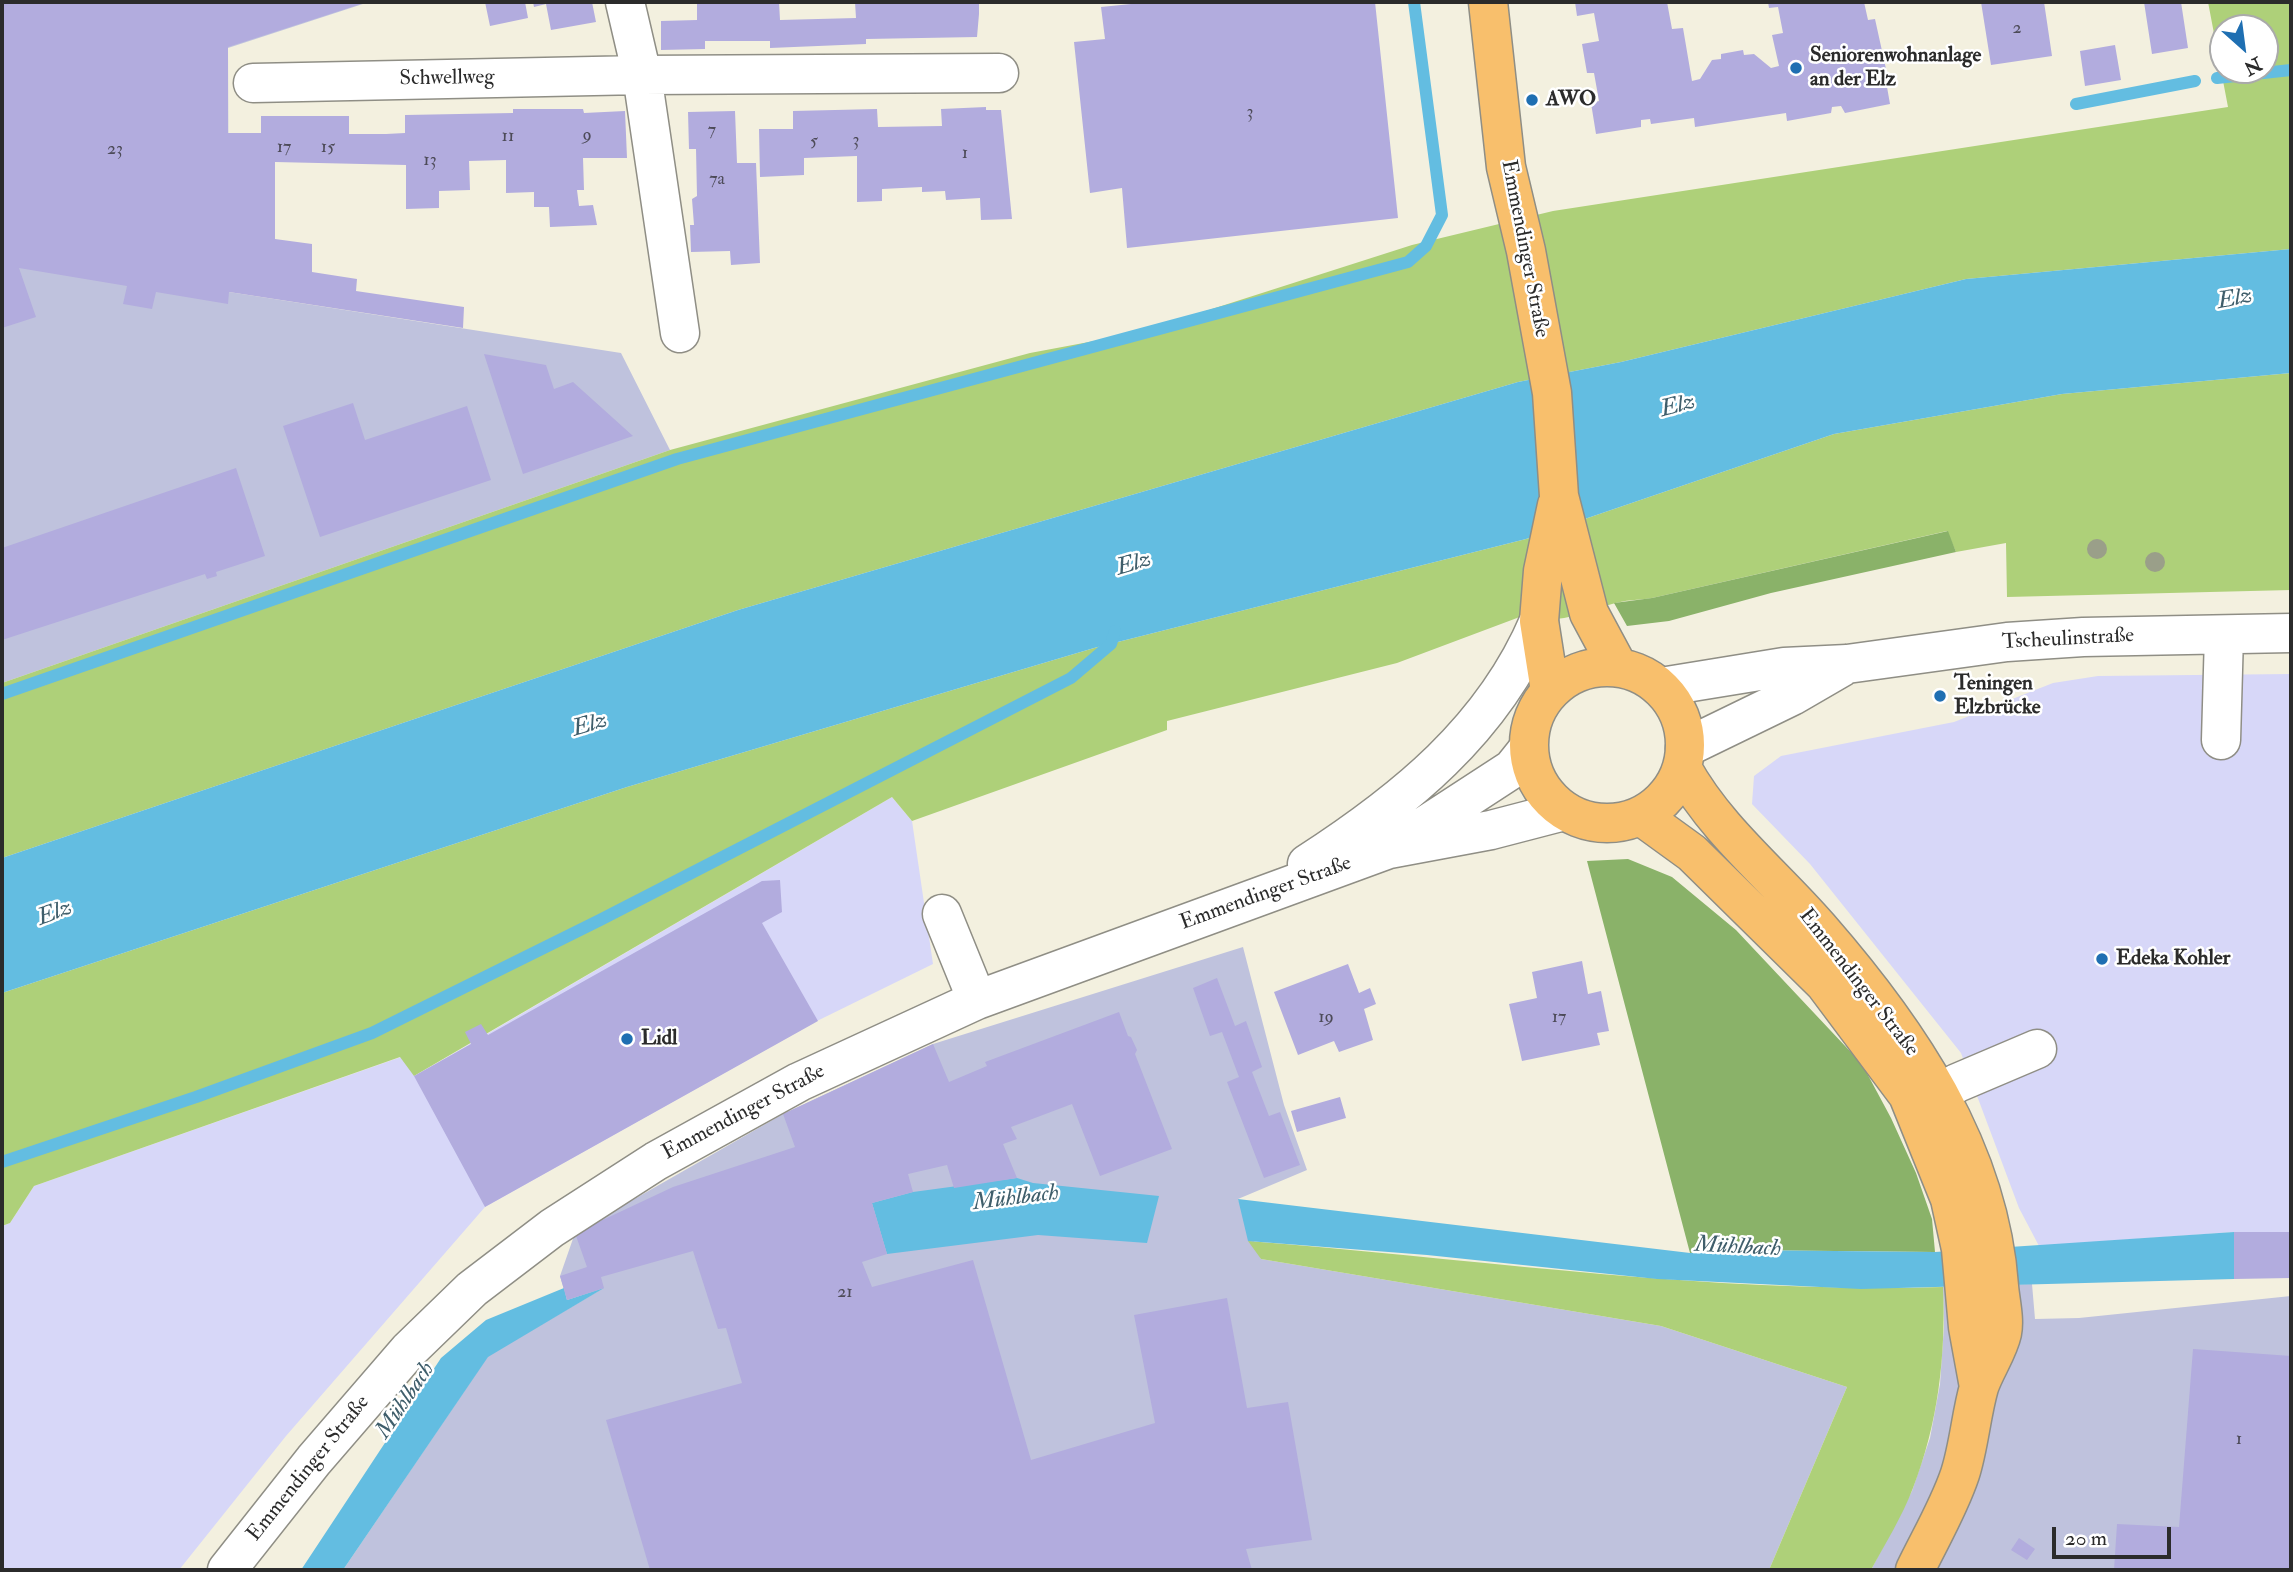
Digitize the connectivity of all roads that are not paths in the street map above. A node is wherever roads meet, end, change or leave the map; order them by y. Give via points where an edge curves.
1 (625, 2) edge
2 (1488, 2) edge
3 (999, 73) dead end
4 (642, 75) junction
5 (253, 83) dead end
6 (680, 333) dead end
7 (1561, 574) junction
8 (1539, 621) junction
9 (2291, 633) edge
10 (2224, 635) junction
11 (1847, 664) junction
12 (1618, 667) junction
13 (1661, 687) junction
14 (1550, 691) junction
15 (2221, 740) dead end
16 (1528, 749) junction
17 (1684, 758) junction
18 (1564, 811) junction
19 (1641, 816) junction
20 (1389, 849) junction
21 (1252, 899) junction
22 (942, 914) dead end
23 (976, 1000) junction
24 (2037, 1049) dead end
25 (1939, 1094) junction
26 (1974, 1228) junction
27 (227, 1570) edge
28 (1915, 1570) edge

1 - 4 street
2 - 7 main road, Emmendinger Straße via 1506,167 1552,393
3 - 4 street, Schwellweg
4 - 5 street, Schwellweg
4 - 6 street
7 - 8 main road, Emmendinger Straße
7 - 12 main road, Emmendinger Straße
8 - 14 main road, Emmendinger Straße
8 - 21 street via 1516,673 1448,757 1370,821
9 - 10 street, Tscheulinstraße
10 - 11 street, Tscheulinstraße via 2020,641
10 - 15 street
11 - 13 street, Tscheulinstraße via 1784,667
11 - 17 street, Tscheulinstraße
12 - 13 main road
12 - 14 main road via 1578,671
13 - 17 main road via 1679,716
14 - 16 main road via 1538,706
16 - 18 main road via 1533,773 1544,793
16 - 20 street, Emmendinger Straße via 1512,769
17 - 19 main road via 1673,788
17 - 25 main road, Emmendinger Straße via 1694,790 1819,928 1885,1010
18 - 19 main road via 1601,824
18 - 20 street, Emmendinger Straße
19 - 26 main road, Emmendinger Straße via 1692,853 1833,994 1908,1094 1950,1199
20 - 21 street, Emmendinger Straße
21 - 23 street, Emmendinger Straße
22 - 23 street
23 - 27 street, Emmendinger Straße via 799,1082 656,1161 542,1235 472,1289 409,1350
24 - 25 street
25 - 26 main road, Emmendinger Straße via 1968,1155
26 - 28 main road, Emmendinger Straße via 1984,1310 2002,1332 1979,1387 1959,1477

